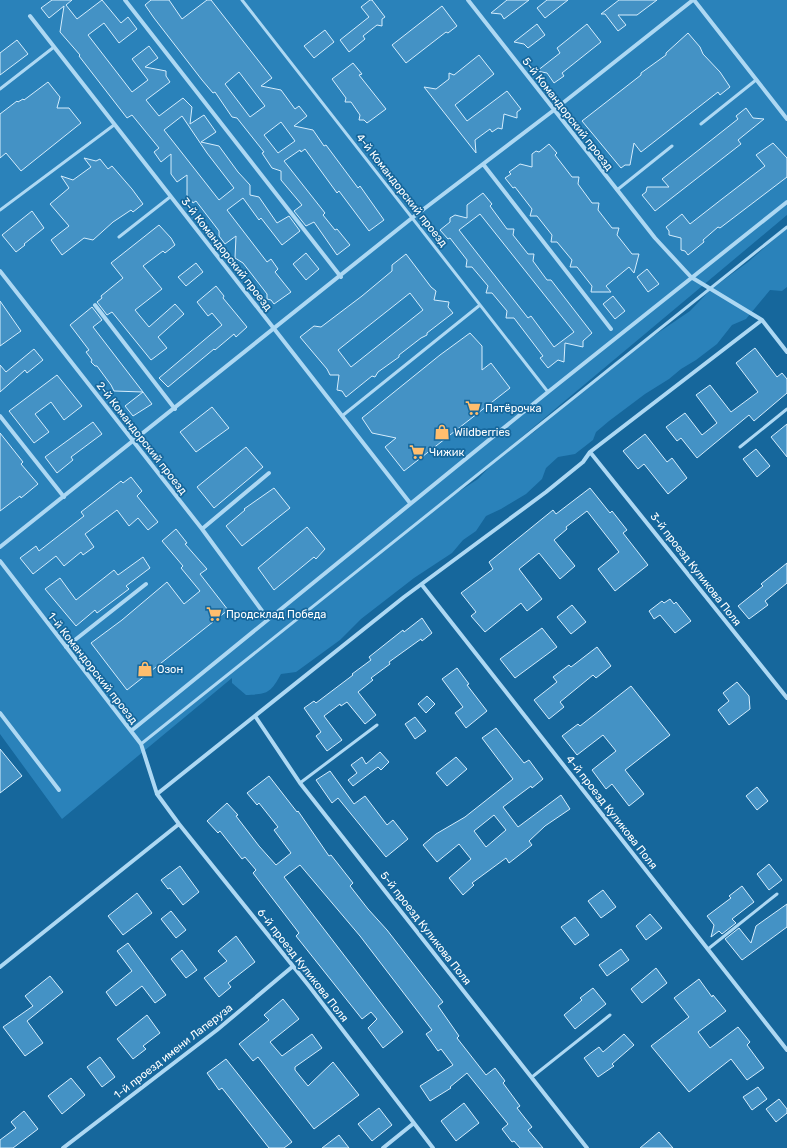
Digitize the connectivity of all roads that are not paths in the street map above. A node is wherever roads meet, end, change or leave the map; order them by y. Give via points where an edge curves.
1 (125, 0) edge
2 (242, 0) edge
3 (468, 0) edge
4 (694, 0) edge
5 (30, 16) dead end
6 (54, 47) junction
7 (756, 80) junction
8 (0, 88) edge
9 (554, 110) junction
10 (787, 119) edge
11 (701, 124) dead end
12 (114, 125) junction
13 (672, 146) dead end
14 (483, 164) junction
15 (617, 190) junction
16 (170, 197) junction
17 (787, 202) edge
18 (0, 210) edge
19 (412, 218) junction
20 (787, 227) edge
21 (119, 237) dead end
22 (0, 271) edge
23 (341, 277) junction
24 (691, 278) junction
25 (710, 290) junction
26 (95, 305) dead end
27 (480, 305) junction
28 (762, 320) junction
29 (274, 329) junction
30 (611, 329) dead end
31 (787, 352) edge
32 (548, 392) junction
33 (175, 409) junction
34 (787, 409) edge
35 (0, 416) edge
36 (342, 416) junction
37 (133, 442) junction
38 (740, 447) dead end
39 (590, 452) junction
40 (269, 474) dead end
41 (64, 497) junction
42 (410, 503) junction
43 (202, 529) junction
44 (0, 547) edge
45 (0, 561) edge
46 (146, 584) dead end
47 (422, 585) junction
48 (268, 619) junction
49 (66, 647) junction
50 (787, 698) edge
51 (0, 713) edge
52 (254, 716) junction
53 (377, 724) dead end
54 (131, 731) junction
55 (141, 744) junction
56 (300, 783) junction
57 (59, 790) dead end
58 (157, 794) junction
59 (179, 824) junction
60 (777, 894) dead end
61 (708, 949) junction
62 (0, 967) edge
63 (292, 967) junction
64 (610, 1015) dead end
65 (787, 1050) edge
66 (532, 1076) junction
67 (414, 1123) junction
68 (63, 1148) edge
69 (383, 1148) edge
70 (433, 1148) edge
71 (587, 1148) edge

1 - 23 street
2 - 19 lane, 4-й Командорский проезд
3 - 9 street, 5-й Командорский проезд
4 - 7 street
4 - 9 street
5 - 6 street, 3-й Командорский проезд
6 - 8 lane
6 - 12 street, 3-й Командорский проезд
7 - 10 street
7 - 11 lane
9 - 14 street
9 - 15 street, 5-й Командорский проезд
12 - 16 street, 3-й Командорский проезд
12 - 18 lane
13 - 15 lane
14 - 19 street
14 - 30 street
15 - 24 street, 5-й Командорский проезд
16 - 21 lane
16 - 29 street, 3-й Командорский проезд
17 - 24 street
19 - 23 street
19 - 27 lane, 4-й Командорский проезд
20 - 25 lane
22 - 37 street, 2-й Командорский проезд
23 - 29 street
24 - 25 street, 5-й Командорский проезд
24 - 32 street
25 - 28 street, 5-й Командорский проезд
25 - 55 lane
26 - 33 street
27 - 32 lane, 4-й Командорский проезд
27 - 36 lane
28 - 31 street
28 - 39 street
29 - 33 street
29 - 36 street, 3-й Командорский проезд
32 - 42 street
33 - 37 street
34 - 38 lane
35 - 41 street
36 - 42 street, 3-й Командорский проезд
37 - 41 street
37 - 43 street, 2-й Командорский проезд
39 - 47 street via 583,462 546,492
39 - 50 street, 3-й проезд Куликова Поля
40 - 43 street
41 - 44 street
42 - 48 street
43 - 48 street, 2-й Командорский проезд
45 - 49 street, 1-й Командорский проезд
46 - 49 street
47 - 52 street
47 - 61 street, 4-й проезд Куликова Поля
48 - 54 street
49 - 54 street, 1-й Командорский проезд
51 - 57 street
52 - 56 street, 5-й проезд Куликова Поля
52 - 58 street
53 - 56 lane
54 - 55 street, 1-й Командорский проезд
55 - 58 street, 1-й Командорский проезд
56 - 66 street, 5-й проезд Куликова Поля
58 - 59 street, 6-й проезд Куликова Поля
59 - 62 street
59 - 63 street, 6-й проезд Куликова Поля
60 - 61 lane
61 - 65 street, 4-й проезд Куликова Поля
63 - 67 street, 6-й проезд Куликова Поля
63 - 68 street, 1-й проезд имени Лаперуза via 217,1030
64 - 66 lane
66 - 71 street, 5-й проезд Куликова Поля
67 - 69 street
67 - 70 street, 6-й проезд Куликова Поля

